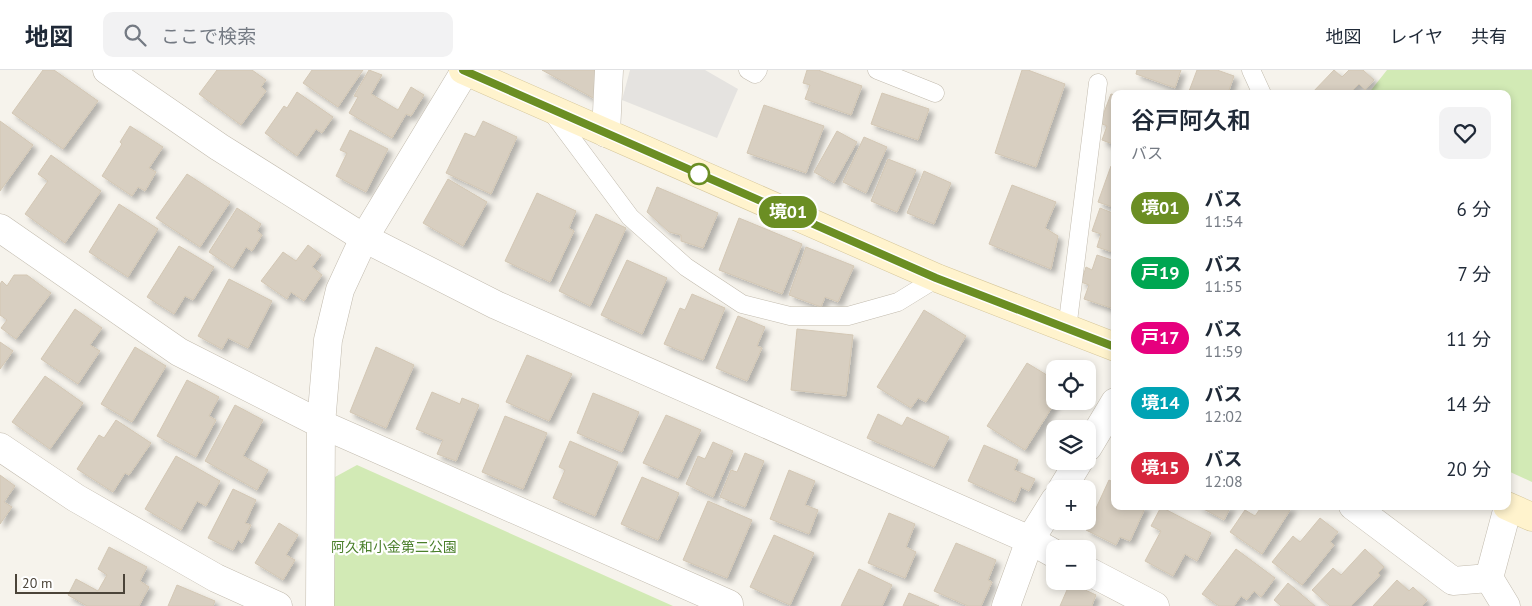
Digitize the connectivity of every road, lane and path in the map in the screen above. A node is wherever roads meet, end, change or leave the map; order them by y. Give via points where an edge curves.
1 (107, 70) edge
2 (464, 70) edge
3 (609, 70) edge
4 (748, 70) edge
5 (758, 70) edge
6 (877, 70) edge
7 (1251, 70) edge
8 (1098, 83) dead end
9 (1260, 90) edge
10 (935, 93) dead end
11 (549, 108) junction
12 (606, 133) junction
13 (0, 229) edge
14 (364, 238) junction
15 (936, 278) junction
16 (1067, 329) junction
17 (1111, 346) edge
18 (1111, 409) edge
19 (321, 424) junction
20 (1096, 434) edge
21 (0, 447) edge
22 (1358, 510) edge
23 (1516, 510) edge
24 (1046, 514) edge
25 (1030, 540) junction
26 (1046, 549) edge
27 (1096, 575) edge
28 (1489, 578) junction
29 (278, 606) edge
30 (320, 606) edge
31 (728, 606) edge
32 (1006, 606) edge
33 (1155, 606) edge
34 (1506, 606) edge

1 - 14 street via 219,147
2 - 11 main road
2 - 14 street
3 - 12 street
4 - 5 lane via 755,74
6 - 10 lane
7 - 9 lane
8 - 16 lane
11 - 12 main road
11 - 15 lane via 630,217 686,267 742,304 790,316 848,316 898,302
12 - 15 main road
13 - 19 street via 179,352
14 - 19 street via 340,290 328,340
14 - 25 street via 496,305
15 - 16 main road
16 - 17 main road
18 - 20 street
19 - 30 street
19 - 31 street
21 - 29 street via 84,503 216,578
22 - 28 street via 1453,581
23 - 28 street
24 - 25 street
25 - 26 street
25 - 32 street
27 - 33 street
28 - 34 street

